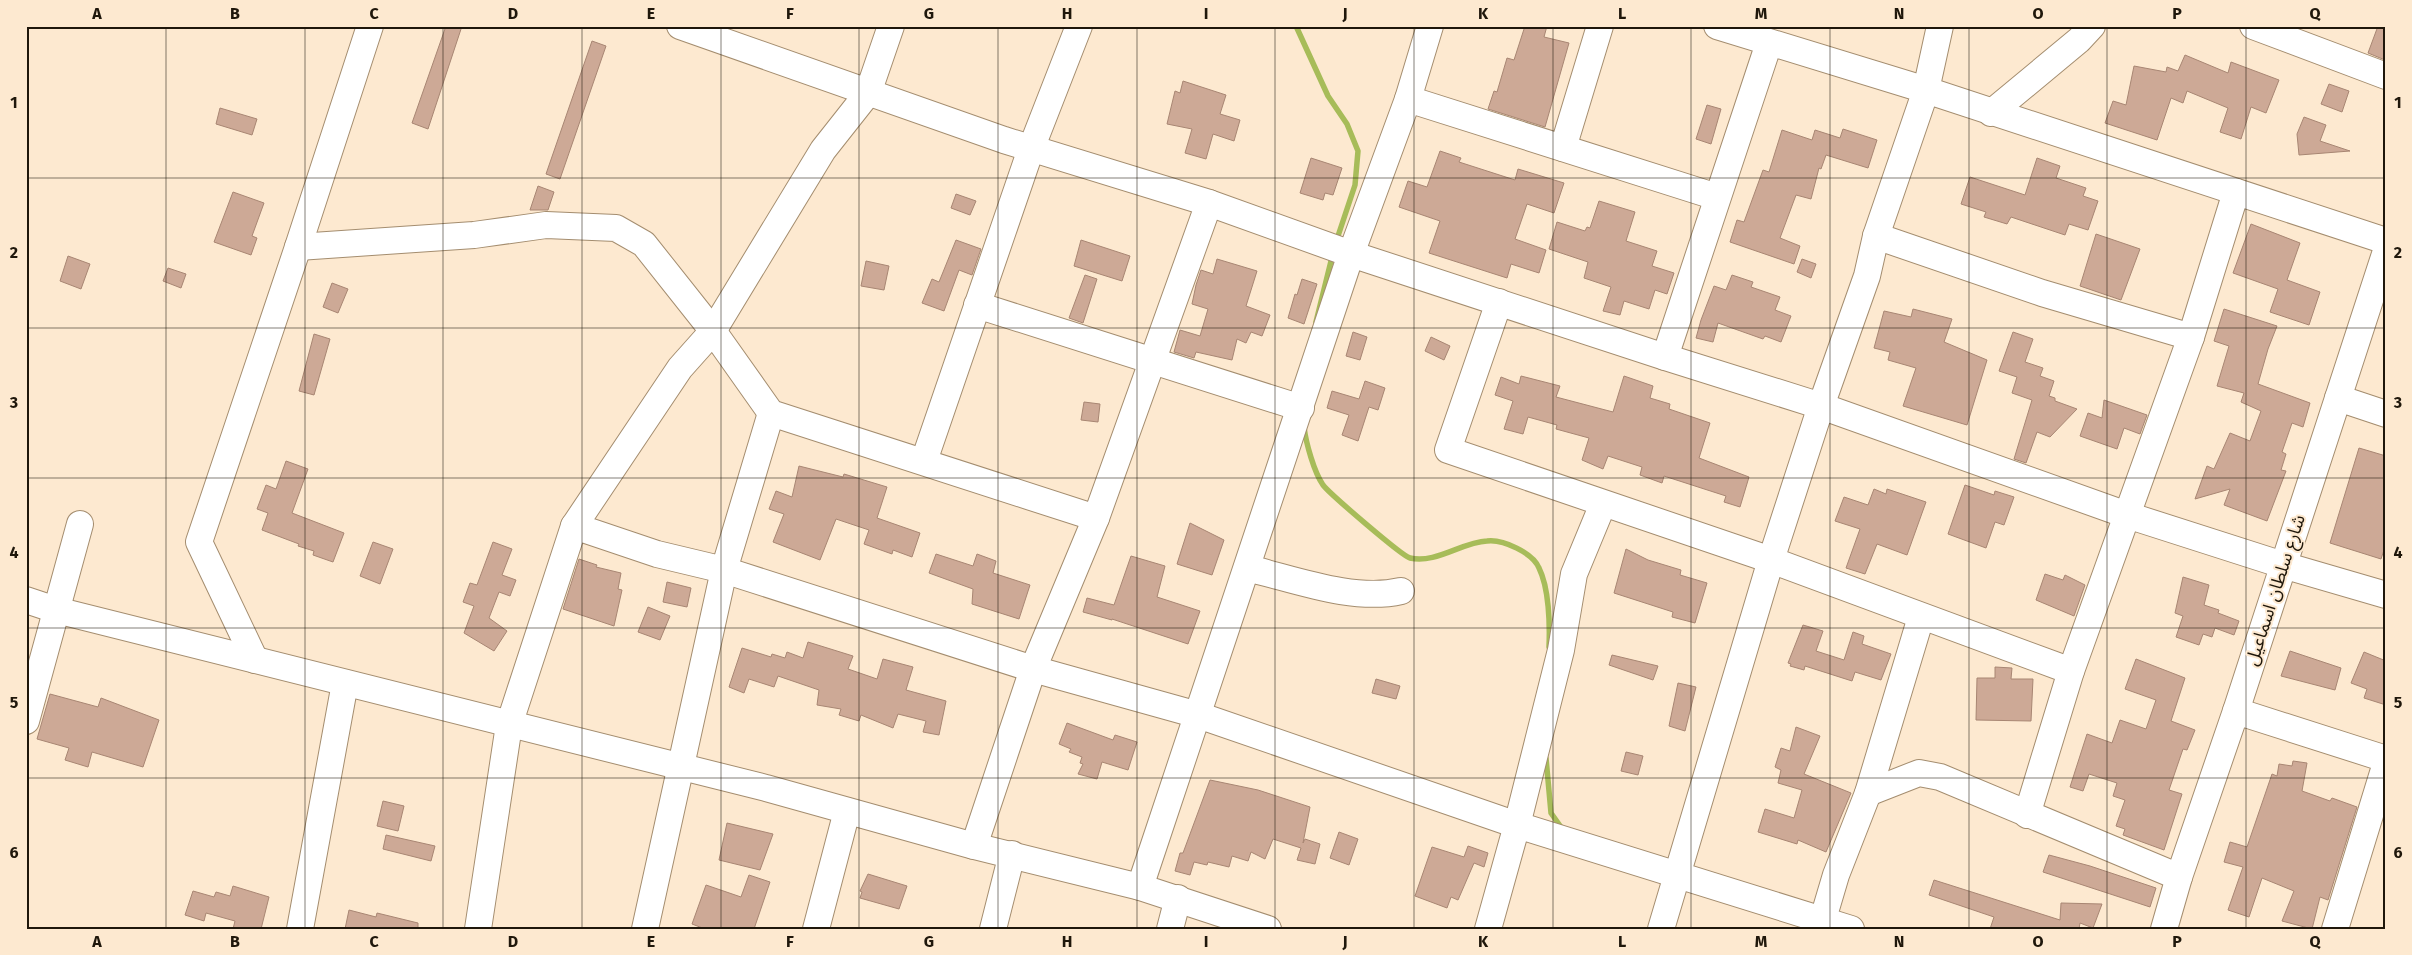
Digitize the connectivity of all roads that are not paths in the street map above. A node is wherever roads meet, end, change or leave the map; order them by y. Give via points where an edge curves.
1 (370, 26) edge
2 (680, 26) edge
3 (891, 26) edge
4 (1079, 26) edge
5 (1430, 26) edge
6 (1600, 26) edge
7 (1717, 26) edge
8 (1940, 26) edge
9 (2092, 26) edge
10 (2252, 26) edge
11 (1769, 43) junction
12 (2386, 76) edge
13 (1926, 90) junction
14 (868, 93) junction
15 (1408, 99) junction
16 (1991, 112) junction
17 (1564, 148) junction
18 (1031, 149) junction
19 (2236, 192) junction
20 (1717, 197) junction
21 (1209, 203) junction
22 (1876, 236) junction
23 (2386, 241) edge
24 (298, 247) junction
25 (2386, 251) edge
26 (1351, 254) junction
27 (1499, 302) junction
28 (977, 305) junction
29 (713, 331) junction
30 (2191, 337) junction
31 (1665, 357) junction
32 (1152, 361) junction
33 (2338, 398) junction
34 (1821, 406) junction
35 (1301, 408) junction
36 (771, 413) junction
37 (2386, 414) edge
38 (924, 461) junction
39 (1602, 504) junction
40 (2127, 515) junction
41 (1096, 518) junction
42 (80, 524) dead end
43 (574, 526) junction
44 (1771, 560) junction
45 (2283, 565) junction
46 (1247, 568) junction
47 (724, 570) junction
48 (1401, 591) dead end
49 (2386, 595) edge
50 (26, 600) edge
51 (56, 610) junction
52 (1920, 617) junction
53 (255, 660) junction
54 (1033, 669) junction
55 (2071, 671) junction
56 (345, 683) junction
57 (2236, 711) junction
58 (1198, 715) junction
59 (26, 721) edge
60 (510, 725) junction
61 (2386, 761) edge
62 (680, 767) junction
63 (1868, 793) junction
64 (847, 811) junction
65 (2027, 815) junction
66 (1518, 825) junction
67 (974, 846) junction
68 (1012, 854) junction
69 (1678, 876) junction
70 (2179, 877) junction
71 (1140, 887) junction
72 (1178, 898) junction
73 (1821, 924) edge
74 (2341, 927) edge
75 (300, 929) edge
76 (478, 929) edge
77 (645, 929) edge
78 (816, 929) edge
79 (993, 929) edge
80 (1170, 929) edge
81 (1268, 929) edge
82 (1488, 929) edge
83 (1661, 929) edge
84 (1851, 929) edge
85 (2164, 929) edge

1 - 24 street
2 - 14 street
3 - 14 street
4 - 18 street
5 - 15 street
6 - 17 street
7 - 11 street
8 - 13 street
9 - 16 street via 2034,79
10 - 12 street
11 - 13 street
11 - 20 street
13 - 16 street
13 - 22 street
14 - 18 street
14 - 29 street via 823,150
15 - 17 street
15 - 26 street
16 - 19 street
17 - 20 street
18 - 21 street
18 - 28 street
19 - 23 street
19 - 30 street
20 - 31 street
21 - 26 street
21 - 32 street
22 - 30 street via 2042,293
22 - 34 street via 1867,276
24 - 29 street via 474,235 546,225 616,228 644,244
24 - 53 street via 198,542
25 - 33 street, شارع سلطان اسماعيل
26 - 27 street
26 - 35 street
27 - 31 street
27 - 39 street via 1448,450
28 - 32 street
28 - 38 street
29 - 36 street
29 - 43 street via 680,368
30 - 40 street
31 - 34 street
32 - 35 street
32 - 41 street
33 - 37 street
33 - 45 street, شارع سلطان اسماعيل
34 - 40 street
34 - 44 street
35 - 46 street
36 - 38 street
36 - 47 street
38 - 41 street
39 - 44 street
39 - 66 street via 1574,574 1561,650
40 - 45 street
40 - 55 street
41 - 54 street
42 - 51 street
43 - 47 street via 657,554
43 - 60 street
44 - 52 street
44 - 69 street
45 - 49 street
45 - 57 street, شارع سلطان اسماعيل
46 - 48 street via 1359,594
46 - 58 street
47 - 54 street
47 - 62 street
50 - 51 street
51 - 53 street
51 - 59 street
52 - 55 street
52 - 63 street
53 - 56 street
54 - 58 street
54 - 67 street
55 - 65 street
56 - 60 street
56 - 75 street
57 - 61 street
57 - 70 street, شارع سلطان اسماعيل
58 - 66 street
58 - 71 street
60 - 62 street
60 - 76 street
61 - 74 street
62 - 64 street
62 - 77 street
63 - 65 street via 1919,773 1959,784
63 - 73 street
64 - 67 street
64 - 78 street
65 - 70 street
66 - 69 street
66 - 82 street
67 - 68 street
68 - 71 street
68 - 79 street
69 - 73 street
69 - 83 street
70 - 85 street, شارع سلطان اسماعيل
71 - 72 street
72 - 80 street
72 - 81 street
73 - 84 street

